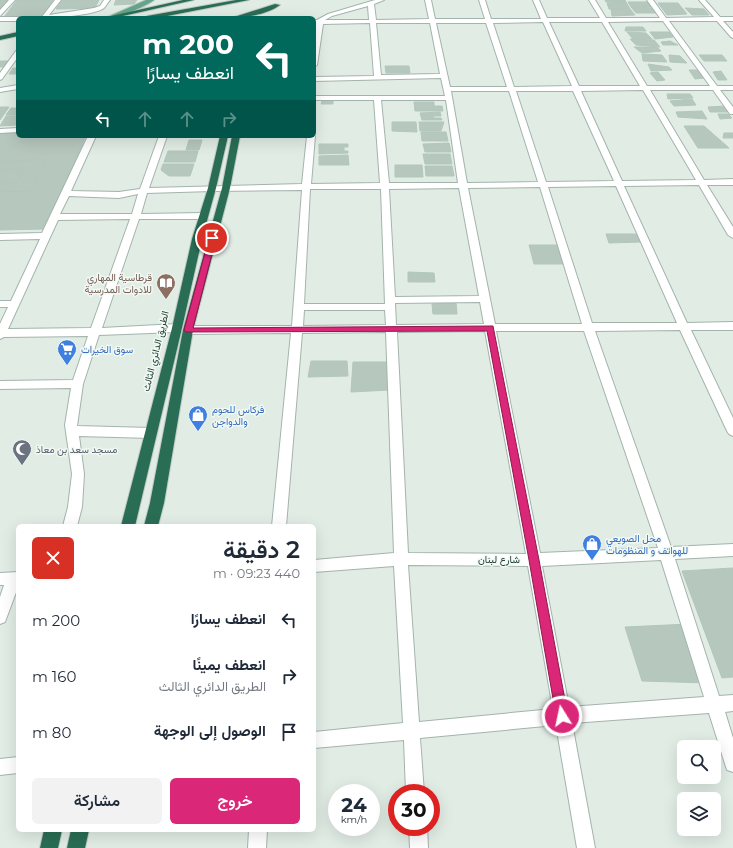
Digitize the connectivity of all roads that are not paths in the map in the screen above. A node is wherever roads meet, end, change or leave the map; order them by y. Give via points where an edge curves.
1 (12, 0) edge
2 (58, 0) edge
3 (107, 0) edge
4 (151, 0) edge
5 (191, 0) edge
6 (242, 0) edge
7 (381, 0) edge
8 (428, 0) edge
9 (482, 0) edge
10 (536, 0) edge
11 (592, 0) edge
12 (650, 0) edge
13 (702, 0) edge
14 (279, 3) edge
15 (371, 3) junction
16 (0, 14) edge
17 (46, 16) edge
18 (57, 16) edge
19 (113, 16) joint
20 (158, 16) edge
21 (242, 16) edge
22 (266, 16) edge
23 (16, 18) edge
24 (0, 19) edge
25 (664, 19) junction
26 (718, 19) junction
27 (733, 19) edge
28 (488, 20) junction
29 (545, 20) junction
30 (603, 20) junction
31 (374, 21) junction
32 (433, 21) junction
33 (316, 22) edge
34 (16, 34) edge
35 (733, 36) edge
36 (0, 38) edge
37 (12, 43) dead end
38 (0, 45) edge
39 (16, 55) edge
40 (444, 76) junction
41 (0, 78) edge
42 (378, 78) junction
43 (316, 79) edge
44 (16, 87) edge
45 (733, 88) edge
46 (511, 89) junction
47 (644, 89) junction
48 (716, 89) junction
49 (0, 90) edge
50 (576, 90) junction
51 (448, 93) junction
52 (316, 98) edge
53 (377, 98) junction
54 (733, 112) edge
55 (16, 130) edge
56 (0, 131) edge
57 (91, 138) edge
58 (162, 138) edge
59 (224, 138) edge
60 (236, 138) edge
61 (311, 138) edge
62 (702, 182) junction
63 (733, 182) edge
64 (544, 184) junction
65 (619, 184) junction
66 (385, 186) junction
67 (463, 186) junction
68 (306, 187) junction
69 (212, 188) junction
70 (226, 188) junction
71 (143, 192) junction
72 (66, 193) junction
73 (136, 216) junction
74 (204, 216) junction
75 (55, 217) junction
76 (733, 235) edge
77 (46, 236) junction
78 (0, 237) edge
79 (485, 299) junction
80 (390, 303) junction
81 (0, 304) edge
82 (14, 304) junction
83 (299, 307) junction
84 (733, 326) edge
85 (684, 327) junction
86 (177, 328) junction
87 (491, 328) junction
88 (588, 328) junction
89 (296, 329) junction
90 (188, 330) junction
91 (390, 330) junction
92 (96, 332) junction
93 (0, 334) edge
94 (77, 384) junction
95 (0, 385) edge
96 (733, 430) edge
97 (72, 431) junction
98 (151, 433) junction
99 (70, 524) edge
100 (128, 524) edge
101 (151, 524) edge
102 (279, 524) edge
103 (733, 550) edge
104 (666, 552) junction
105 (401, 559) junction
106 (534, 560) junction
107 (316, 566) edge
108 (11, 578) edge
109 (0, 617) edge
110 (733, 703) edge
111 (714, 704) junction
112 (562, 716) junction
113 (412, 731) junction
114 (316, 740) edge
115 (733, 764) edge
116 (16, 765) edge
117 (0, 767) edge
118 (415, 784) edge
119 (53, 832) edge
120 (80, 832) edge
121 (258, 832) edge
122 (418, 836) edge
123 (49, 848) edge
124 (76, 848) edge
125 (257, 848) edge
126 (419, 848) edge
127 (586, 848) edge

1 - 16 street
2 - 17 street
3 - 18 street via 102,7 95,10
4 - 19 main road
5 - 19 highway
6 - 20 highway
7 - 15 street
8 - 32 street
9 - 28 street
10 - 29 street
11 - 30 street
12 - 25 street
13 - 26 street
14 - 21 highway
14 - 22 highway
15 - 31 street
15 - 33 street via 330,15
23 - 24 street
25 - 26 street
25 - 30 street
25 - 48 street
26 - 27 street
26 - 35 street
28 - 29 street
28 - 32 street
28 - 46 street
29 - 30 street
29 - 50 street
30 - 47 street
31 - 32 street
31 - 33 street
31 - 42 street
32 - 40 street
34 - 36 highway
37 - 38 highway
39 - 41 street
40 - 42 street
40 - 51 street
42 - 43 street
44 - 49 street
45 - 48 street
46 - 50 street
46 - 51 street
46 - 64 street
47 - 48 street
47 - 50 street
47 - 62 street
48 - 54 street
50 - 65 street
51 - 53 street
51 - 67 street
52 - 53 street
53 - 66 street
55 - 56 street
57 - 72 street
58 - 71 street
59 - 69 highway, الطريق الدائري الثالث
60 - 70 highway
61 - 68 street
62 - 63 street
62 - 65 street
62 - 76 street
64 - 65 street
64 - 67 street
64 - 88 street
65 - 85 street
66 - 67 street
66 - 68 street
66 - 80 street
67 - 79 street
68 - 70 street
68 - 83 street
69 - 70 street
69 - 71 street
69 - 74 highway, الطريق الدائري الثالث
70 - 90 highway
71 - 72 street via 119,195
71 - 73 street
72 - 75 street
73 - 74 street
73 - 75 street
73 - 92 street
74 - 86 highway, الطريق الدائري الثالث
75 - 77 street
77 - 78 street
77 - 82 street
79 - 80 street
79 - 87 street
80 - 83 street
80 - 91 street
81 - 82 street
82 - 93 street
83 - 89 street
84 - 85 street
85 - 88 street
85 - 96 street
86 - 92 street
86 - 98 highway, الطريق الدائري الثالث
87 - 88 street
87 - 91 street
87 - 106 street
88 - 104 street
89 - 90 street
89 - 91 street
89 - 102 street
90 - 101 highway
91 - 105 street
92 - 93 street
92 - 94 street
94 - 95 street
94 - 97 street
97 - 98 street
97 - 99 street via 78,474
98 - 100 highway, الطريق الدائري الثالث
103 - 104 street, شارع لبنان
104 - 106 street, شارع لبنان
104 - 111 street
105 - 106 street, شارع لبنان
105 - 107 street, شارع لبنان
105 - 113 street
106 - 112 street
108 - 109 street
110 - 111 street
111 - 112 street
111 - 115 street
112 - 113 street
112 - 127 street
113 - 114 street
113 - 118 street
116 - 117 street
119 - 123 highway
120 - 124 highway
121 - 125 street
122 - 126 street

